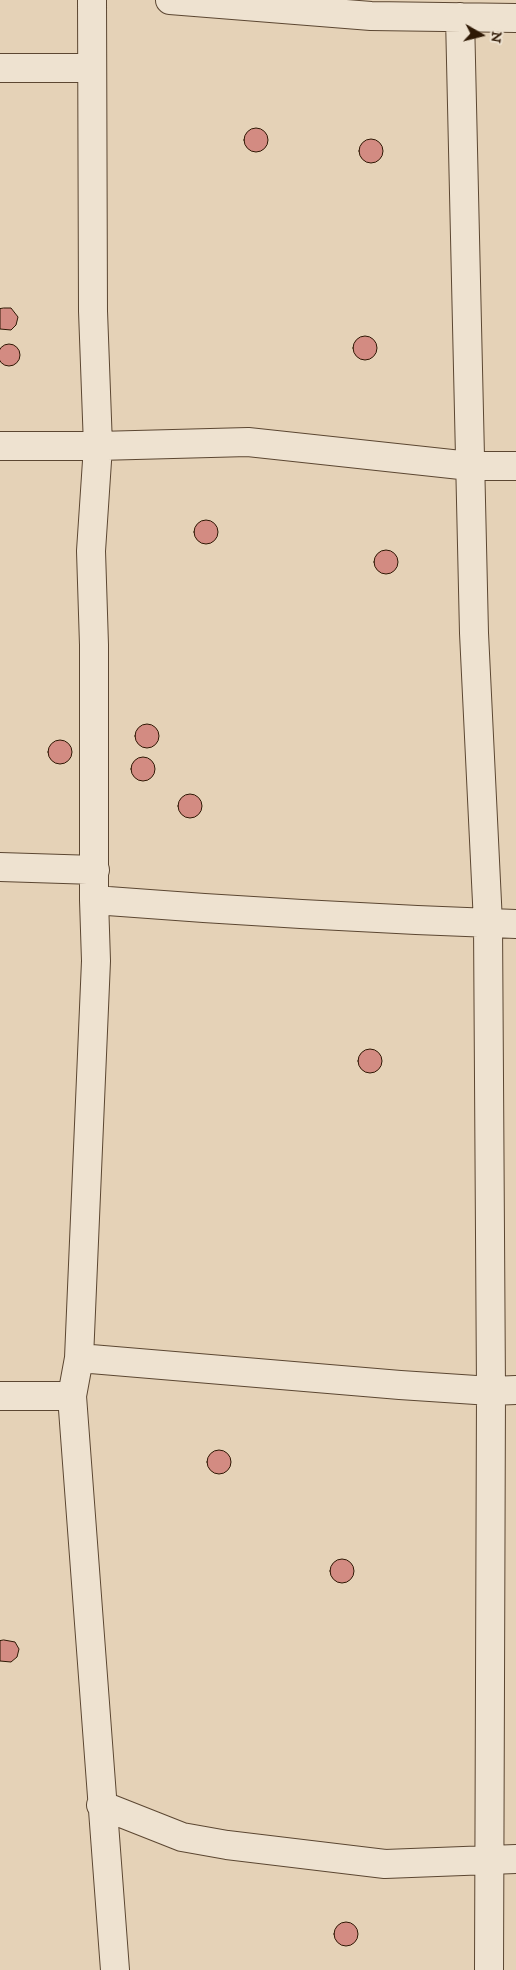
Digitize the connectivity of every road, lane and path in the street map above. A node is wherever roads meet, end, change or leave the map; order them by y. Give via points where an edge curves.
1 (92, 0) edge
2 (170, 0) edge
3 (460, 17) junction
4 (516, 18) edge
5 (0, 68) edge
6 (92, 68) junction
7 (0, 446) edge
8 (98, 446) junction
9 (470, 466) junction
10 (516, 466) edge
11 (0, 867) edge
12 (95, 870) junction
13 (94, 900) junction
14 (488, 923) junction
15 (516, 924) edge
16 (79, 1358) junction
17 (503, 1391) edge
18 (0, 1396) edge
19 (72, 1396) junction
20 (101, 1805) junction
21 (503, 1860) edge
22 (115, 1970) edge
23 (489, 1970) edge

1 - 6 street
2 - 3 street via 372,16
3 - 4 street
3 - 9 street
5 - 6 street
6 - 8 street via 93,311
7 - 8 street
8 - 9 street via 248,442
8 - 12 street via 91,551
9 - 10 street
9 - 14 street via 474,633
11 - 12 street
12 - 13 street
13 - 14 street via 237,911
13 - 16 street via 96,978
14 - 15 street
14 - 17 street
16 - 17 street
16 - 19 street
17 - 21 street
18 - 19 street
19 - 20 street
20 - 21 street via 182,1837 227,1846 385,1864
20 - 22 street
21 - 23 street

